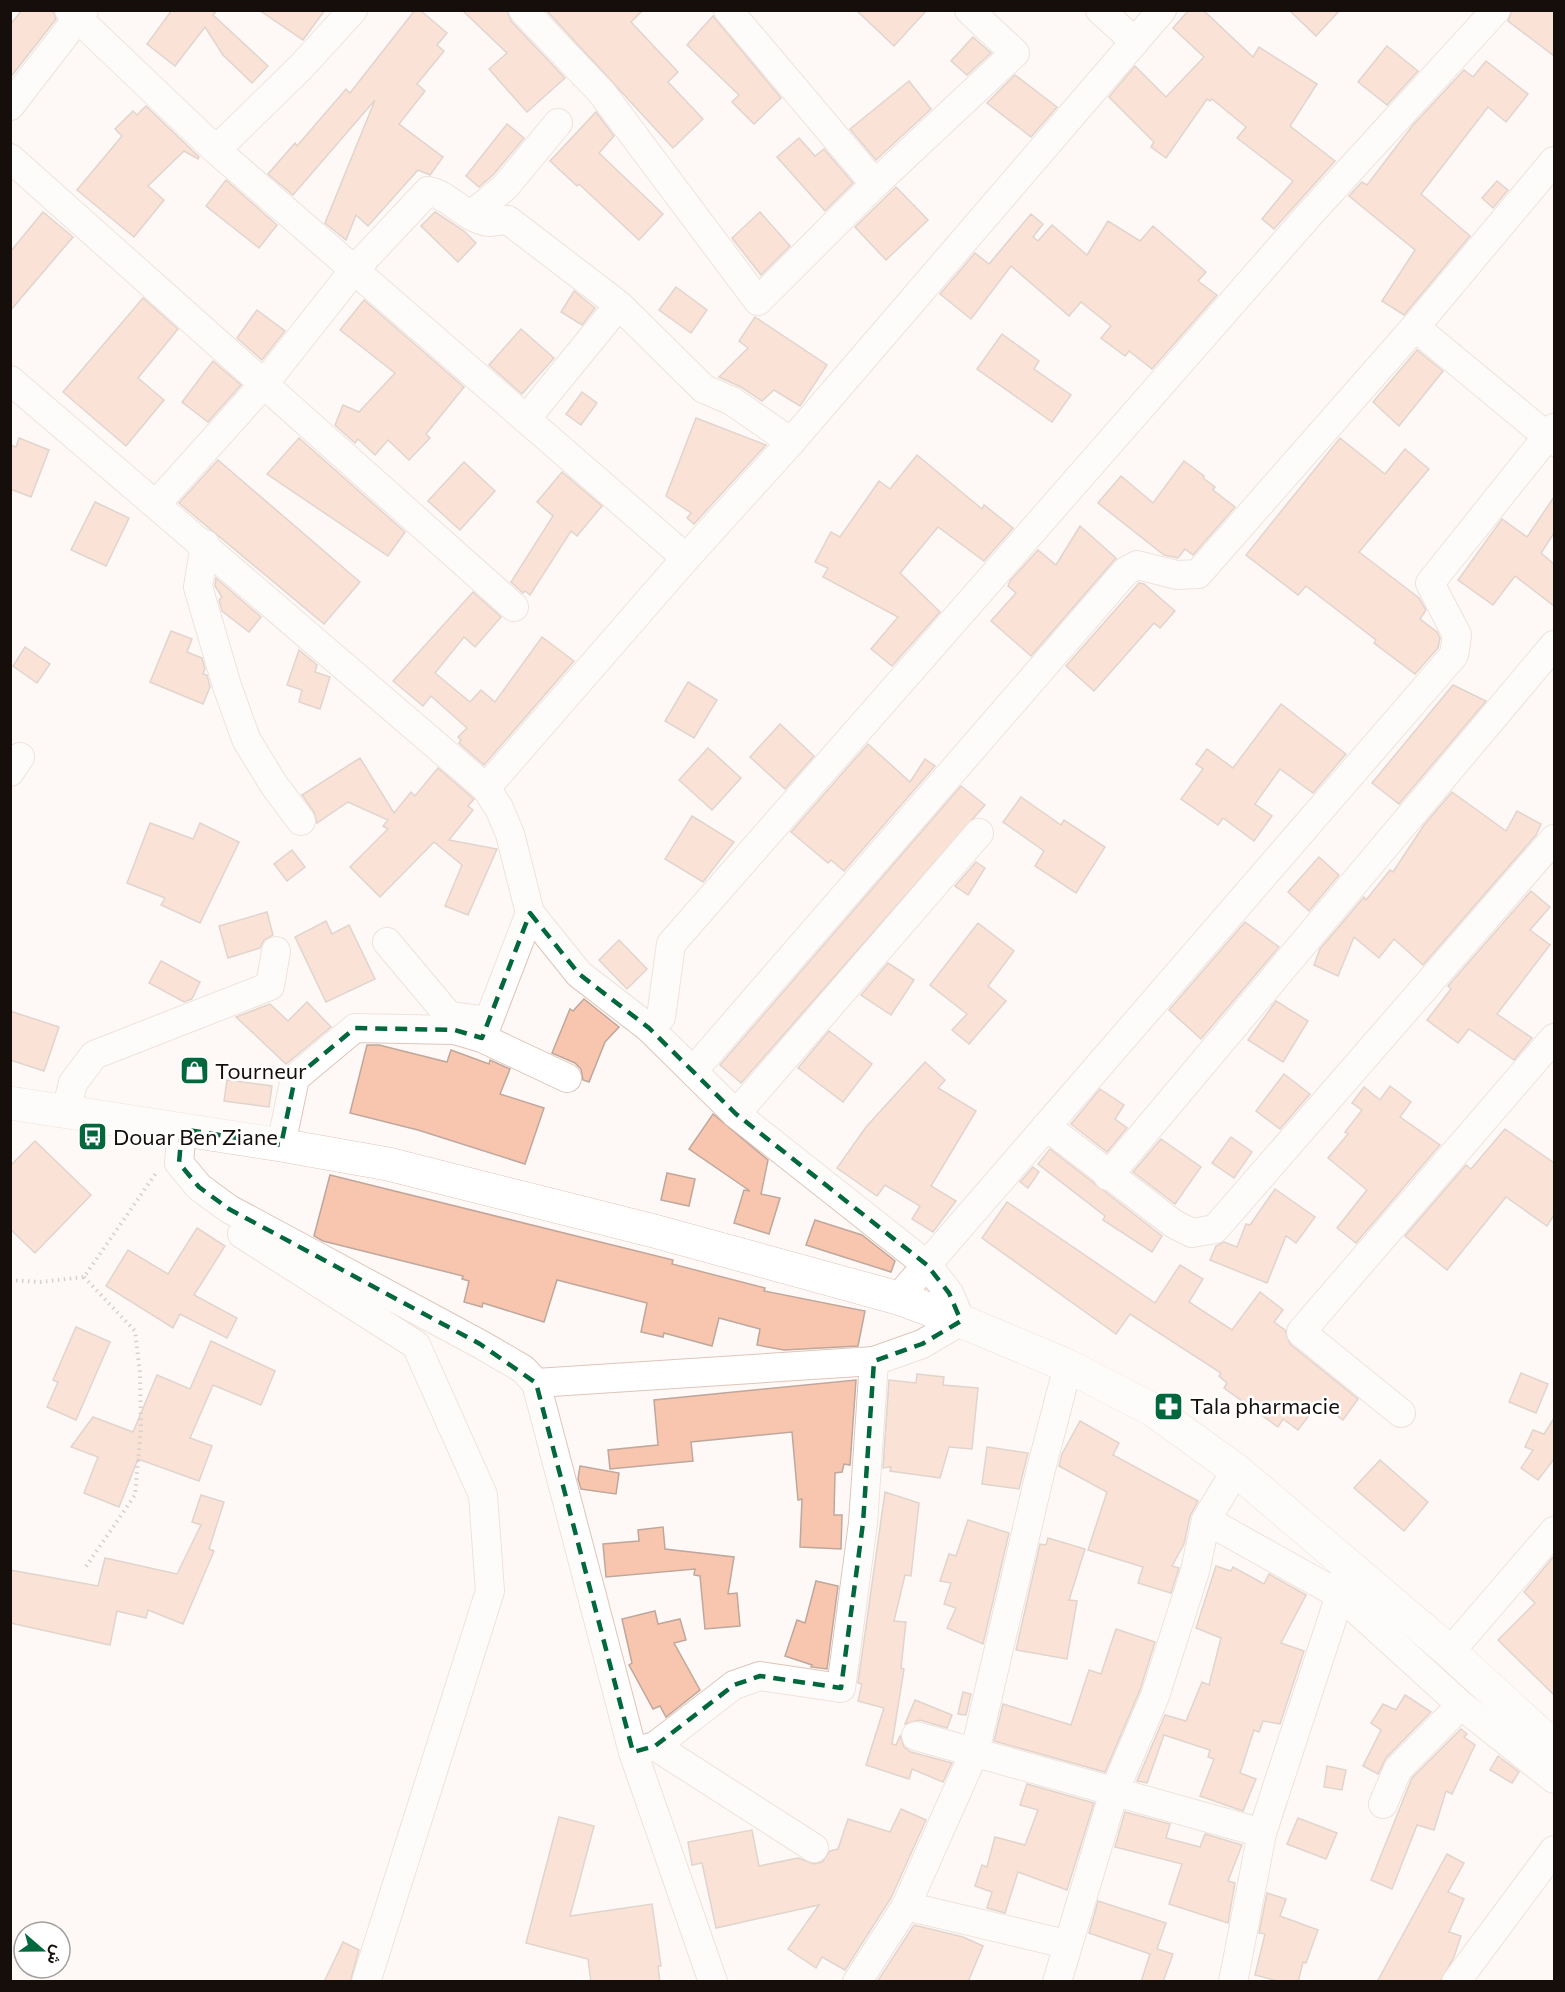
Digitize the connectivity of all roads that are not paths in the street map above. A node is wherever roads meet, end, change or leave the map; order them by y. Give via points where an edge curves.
1 (352, 10) edge
2 (523, 10) edge
3 (728, 10) edge
4 (969, 10) edge
5 (1100, 10) edge
6 (1162, 10) edge
7 (1496, 10) edge
8 (77, 13) edge
9 (1135, 42) junction
10 (10, 106) edge
11 (558, 123) dead end
12 (216, 150) junction
13 (10, 158) edge
14 (1554, 161) edge
15 (875, 184) junction
16 (471, 215) junction
17 (354, 270) junction
18 (619, 305) junction
19 (1415, 327) junction
20 (10, 380) edge
21 (264, 384) junction
22 (526, 419) junction
23 (1552, 436) edge
24 (791, 442) junction
25 (157, 503) junction
26 (205, 544) junction
27 (686, 558) junction
28 (514, 608) dead end
29 (1554, 645) edge
30 (486, 788) junction
31 (302, 820) dead end
32 (979, 833) dead end
33 (1554, 839) edge
34 (530, 913) junction
35 (387, 942) dead end
36 (276, 951) dead end
37 (649, 1028) junction
38 (485, 1029) junction
39 (1554, 1038) edge
40 (693, 1071) junction
41 (567, 1078) dead end
42 (10, 1103) edge
43 (66, 1111) junction
44 (736, 1114) junction
45 (1046, 1126) junction
46 (182, 1129) junction
47 (281, 1144) junction
48 (1108, 1176) junction
49 (229, 1209) junction
50 (927, 1265) junction
51 (898, 1298) junction
52 (961, 1321) junction
53 (874, 1361) junction
54 (1068, 1366) junction
55 (536, 1383) junction
56 (1401, 1413) dead end
57 (1236, 1470) junction
58 (1206, 1520) junction
59 (1554, 1531) edge
60 (1343, 1581) junction
61 (1450, 1652) junction
62 (1461, 1705) junction
63 (916, 1736) dead end
64 (1554, 1747) edge
65 (644, 1749) junction
66 (975, 1751) junction
67 (1554, 1779) edge
68 (1114, 1792) junction
69 (1383, 1804) dead end
70 (1262, 1833) junction
71 (813, 1848) dead end
72 (1554, 1850) edge
73 (906, 1906) junction
74 (1066, 1944) junction
75 (366, 1982) edge
76 (713, 1982) edge
77 (857, 1982) edge
78 (1057, 1982) edge
79 (1233, 1982) edge
80 (1456, 1982) edge

1 - 12 street via 301,67
2 - 15 street via 602,93 758,301
3 - 15 street
4 - 15 street via 1015,53
5 - 9 street
6 - 9 street
7 - 37 street via 1308,216 671,944 661,1017
8 - 10 street
8 - 12 street
9 - 24 street
11 - 16 street via 505,187
12 - 17 street
13 - 21 street
14 - 19 street
16 - 17 street via 438,193 428,191
16 - 18 street via 488,222 508,220
17 - 21 street
17 - 22 street
18 - 22 street
18 - 24 street via 704,389 732,400
19 - 23 street
19 - 40 street via 1198,574 1177,574 1137,565 1126,571
20 - 25 street
21 - 25 street
21 - 28 street
22 - 27 street
23 - 45 street via 1430,583 1457,635 1454,655
24 - 27 street
25 - 26 street
26 - 30 street
26 - 31 street via 198,587 227,686 246,739 274,785
27 - 30 street
29 - 48 street
30 - 34 street via 510,834
32 - 44 street
33 - 48 street via 1215,1229 1192,1233
34 - 37 street via 579,974
34 - 38 street
35 - 38 street via 449,1016
36 - 43 street via 270,986 94,1055 73,1083
37 - 40 street
38 - 41 street
38 - 47 street via 355,1028 295,1078
39 - 56 street via 1301,1332
40 - 44 street
42 - 43 main road
43 - 46 main road
44 - 50 street
45 - 48 street
45 - 50 street
46 - 47 main road
46 - 49 street via 179,1163 199,1187
47 - 51 main road via 388,1164
49 - 55 street via 480,1344 523,1370
49 - 75 street via 238,1232 416,1345 483,1495 490,1591
50 - 51 street
50 - 52 street via 949,1293
51 - 52 main road
52 - 53 street via 922,1344
52 - 54 main road
53 - 55 street
53 - 65 street via 863,1523 841,1688 760,1676 734,1685
54 - 57 main road via 1153,1410
54 - 66 street
55 - 65 street
57 - 58 street
57 - 60 main road
58 - 60 street
58 - 68 street via 1195,1571 1155,1696
59 - 61 street
60 - 61 main road
60 - 62 street
60 - 70 street
61 - 64 main road
62 - 67 street
62 - 69 street via 1398,1769
63 - 66 street
65 - 71 street
65 - 76 street
66 - 68 street
66 - 73 street
68 - 70 street
68 - 74 street
70 - 79 street
72 - 80 street
73 - 74 street
73 - 77 street
74 - 78 street

